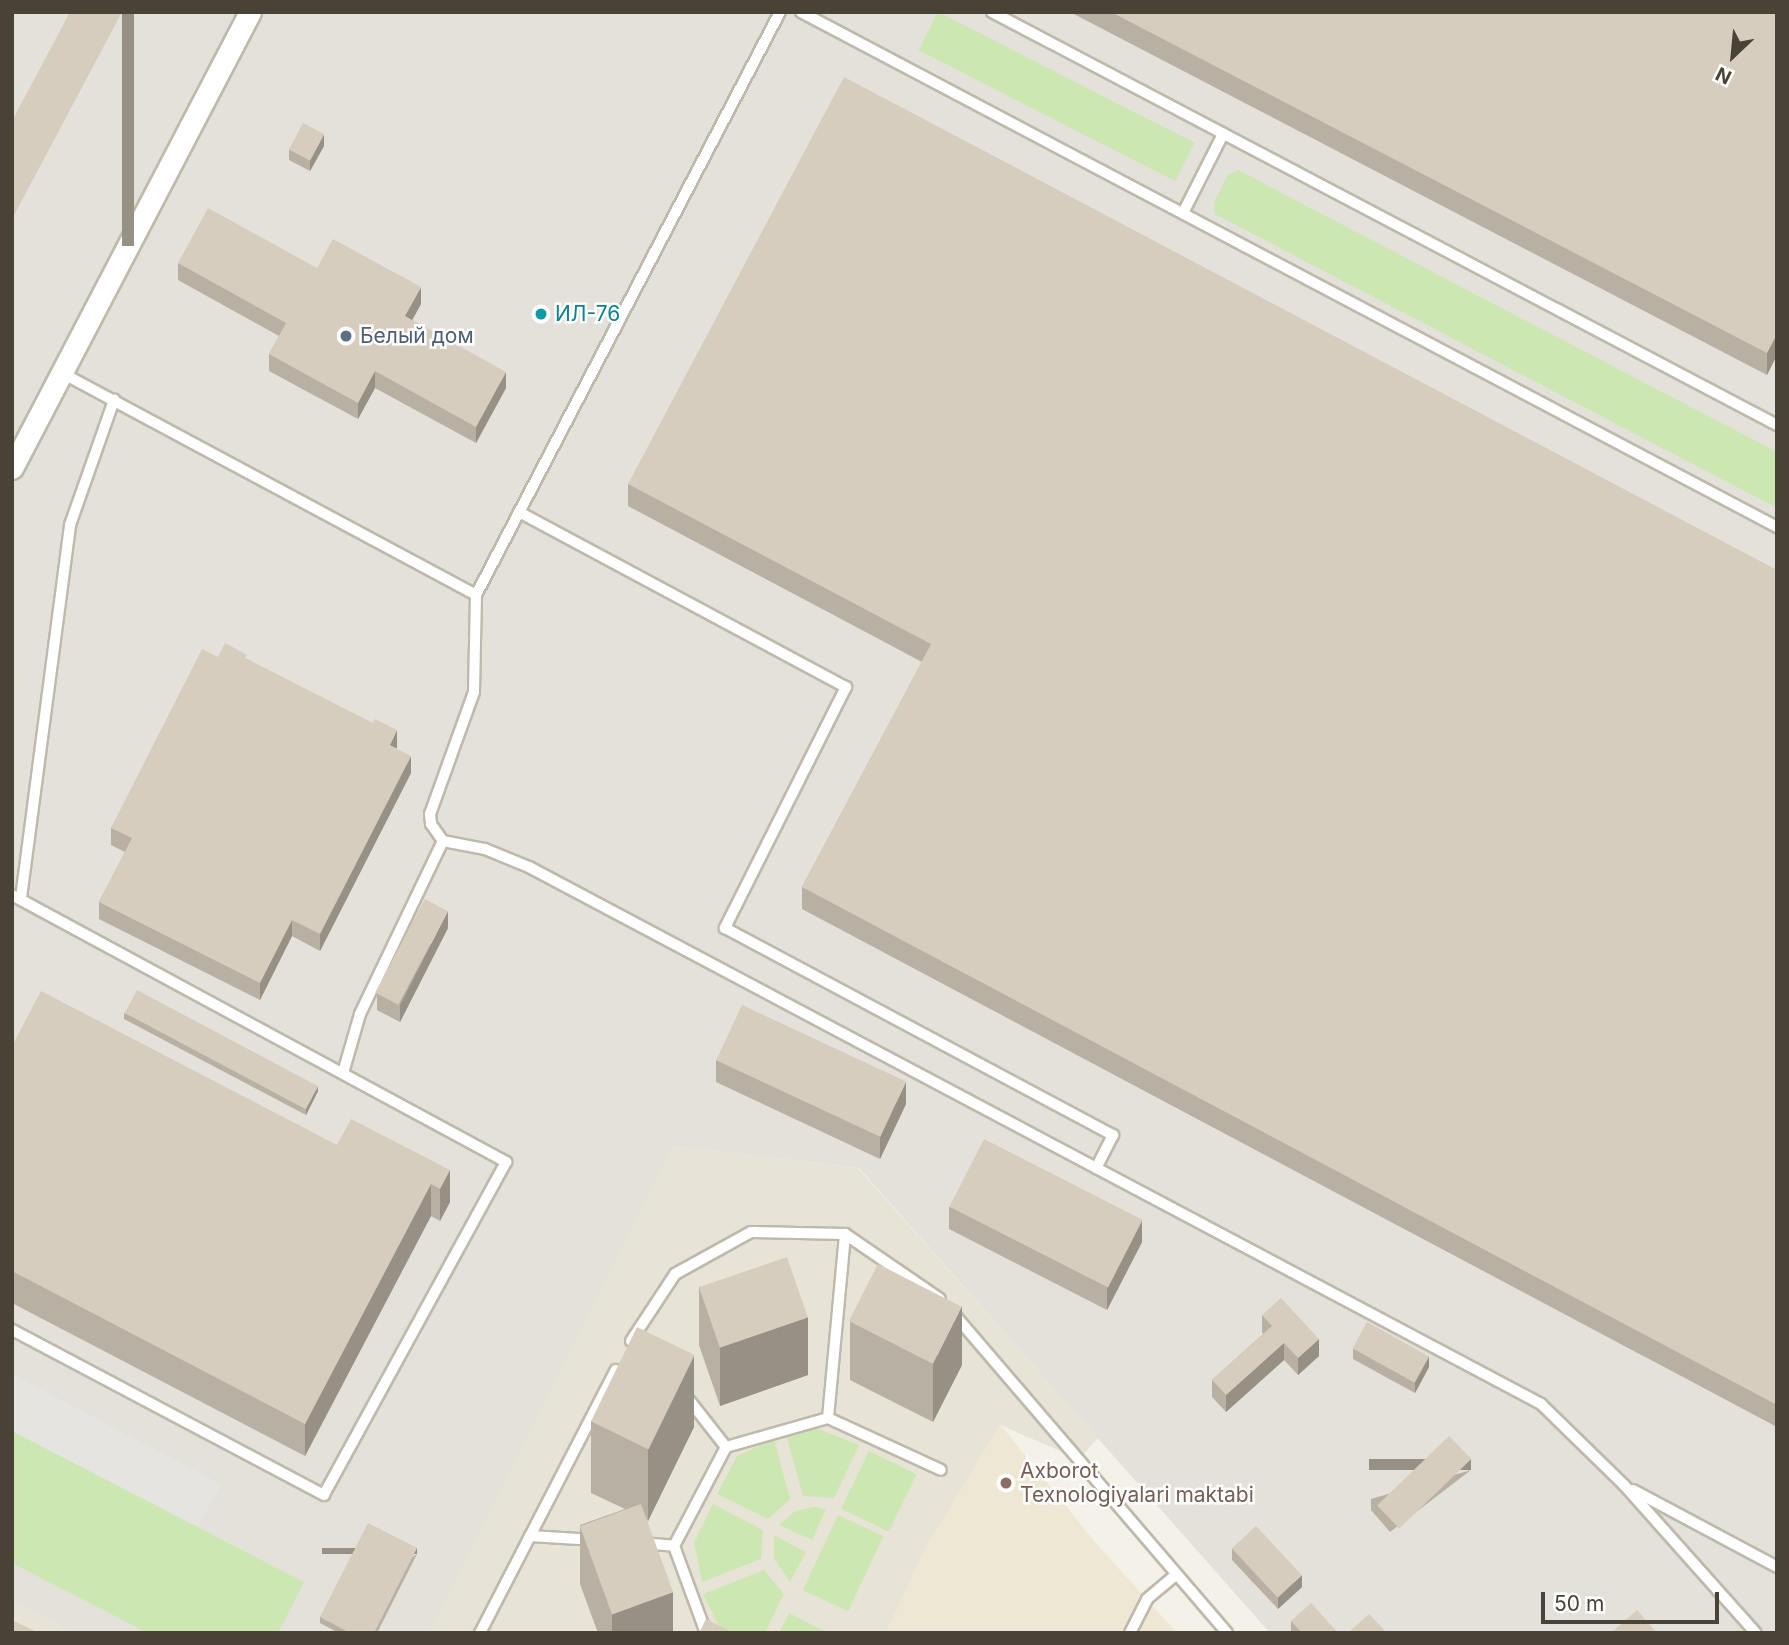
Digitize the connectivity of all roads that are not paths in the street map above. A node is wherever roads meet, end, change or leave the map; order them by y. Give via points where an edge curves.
1 (250, 12) edge
2 (780, 12) edge
3 (802, 12) edge
4 (828, 12) edge
5 (992, 12) edge
6 (822, 23) junction
7 (1223, 134) junction
8 (1183, 214) junction
9 (62, 373) junction
10 (114, 400) junction
11 (1777, 425) edge
12 (12, 468) edge
13 (519, 512) junction
14 (1777, 527) edge
15 (476, 595) junction
16 (443, 841) junction
17 (17, 897) edge
18 (343, 1073) junction
19 (1096, 1168) junction
20 (845, 1234) junction
21 (12, 1330) edge
22 (636, 1332) junction
23 (644, 1342) edge
24 (677, 1384) edge
25 (828, 1418) junction
26 (726, 1447) junction
27 (941, 1470) dead end
28 (1624, 1485) junction
29 (530, 1536) junction
30 (609, 1541) edge
31 (622, 1542) edge
32 (674, 1546) junction
33 (1777, 1567) edge
34 (1176, 1575) junction
35 (480, 1633) edge
36 (706, 1633) edge
37 (1130, 1633) edge
38 (1227, 1633) edge
39 (1756, 1633) edge

1 - 9 street
2 - 13 lane
3 - 6 lane
4 - 6 lane
5 - 7 lane
6 - 8 lane
7 - 8 lane
7 - 11 lane
8 - 14 lane
9 - 10 lane
9 - 12 street
10 - 15 lane
10 - 17 lane via 69,525
13 - 15 lane
13 - 19 lane via 846,687 725,928 1113,1135
15 - 16 lane via 474,692 430,814
16 - 18 lane via 360,1014
16 - 19 lane via 485,849 529,867
17 - 18 lane
18 - 21 lane via 506,1162 324,1495
19 - 28 lane via 1541,1404
20 - 22 lane via 751,1232 674,1274
20 - 25 lane
20 - 34 lane via 935,1293
22 - 23 lane
22 - 29 lane
24 - 26 lane
25 - 26 lane
25 - 27 lane
26 - 32 lane
28 - 33 lane
28 - 39 lane
29 - 30 lane
29 - 35 lane
31 - 32 lane
32 - 36 lane
34 - 37 lane via 1147,1599
34 - 38 lane

